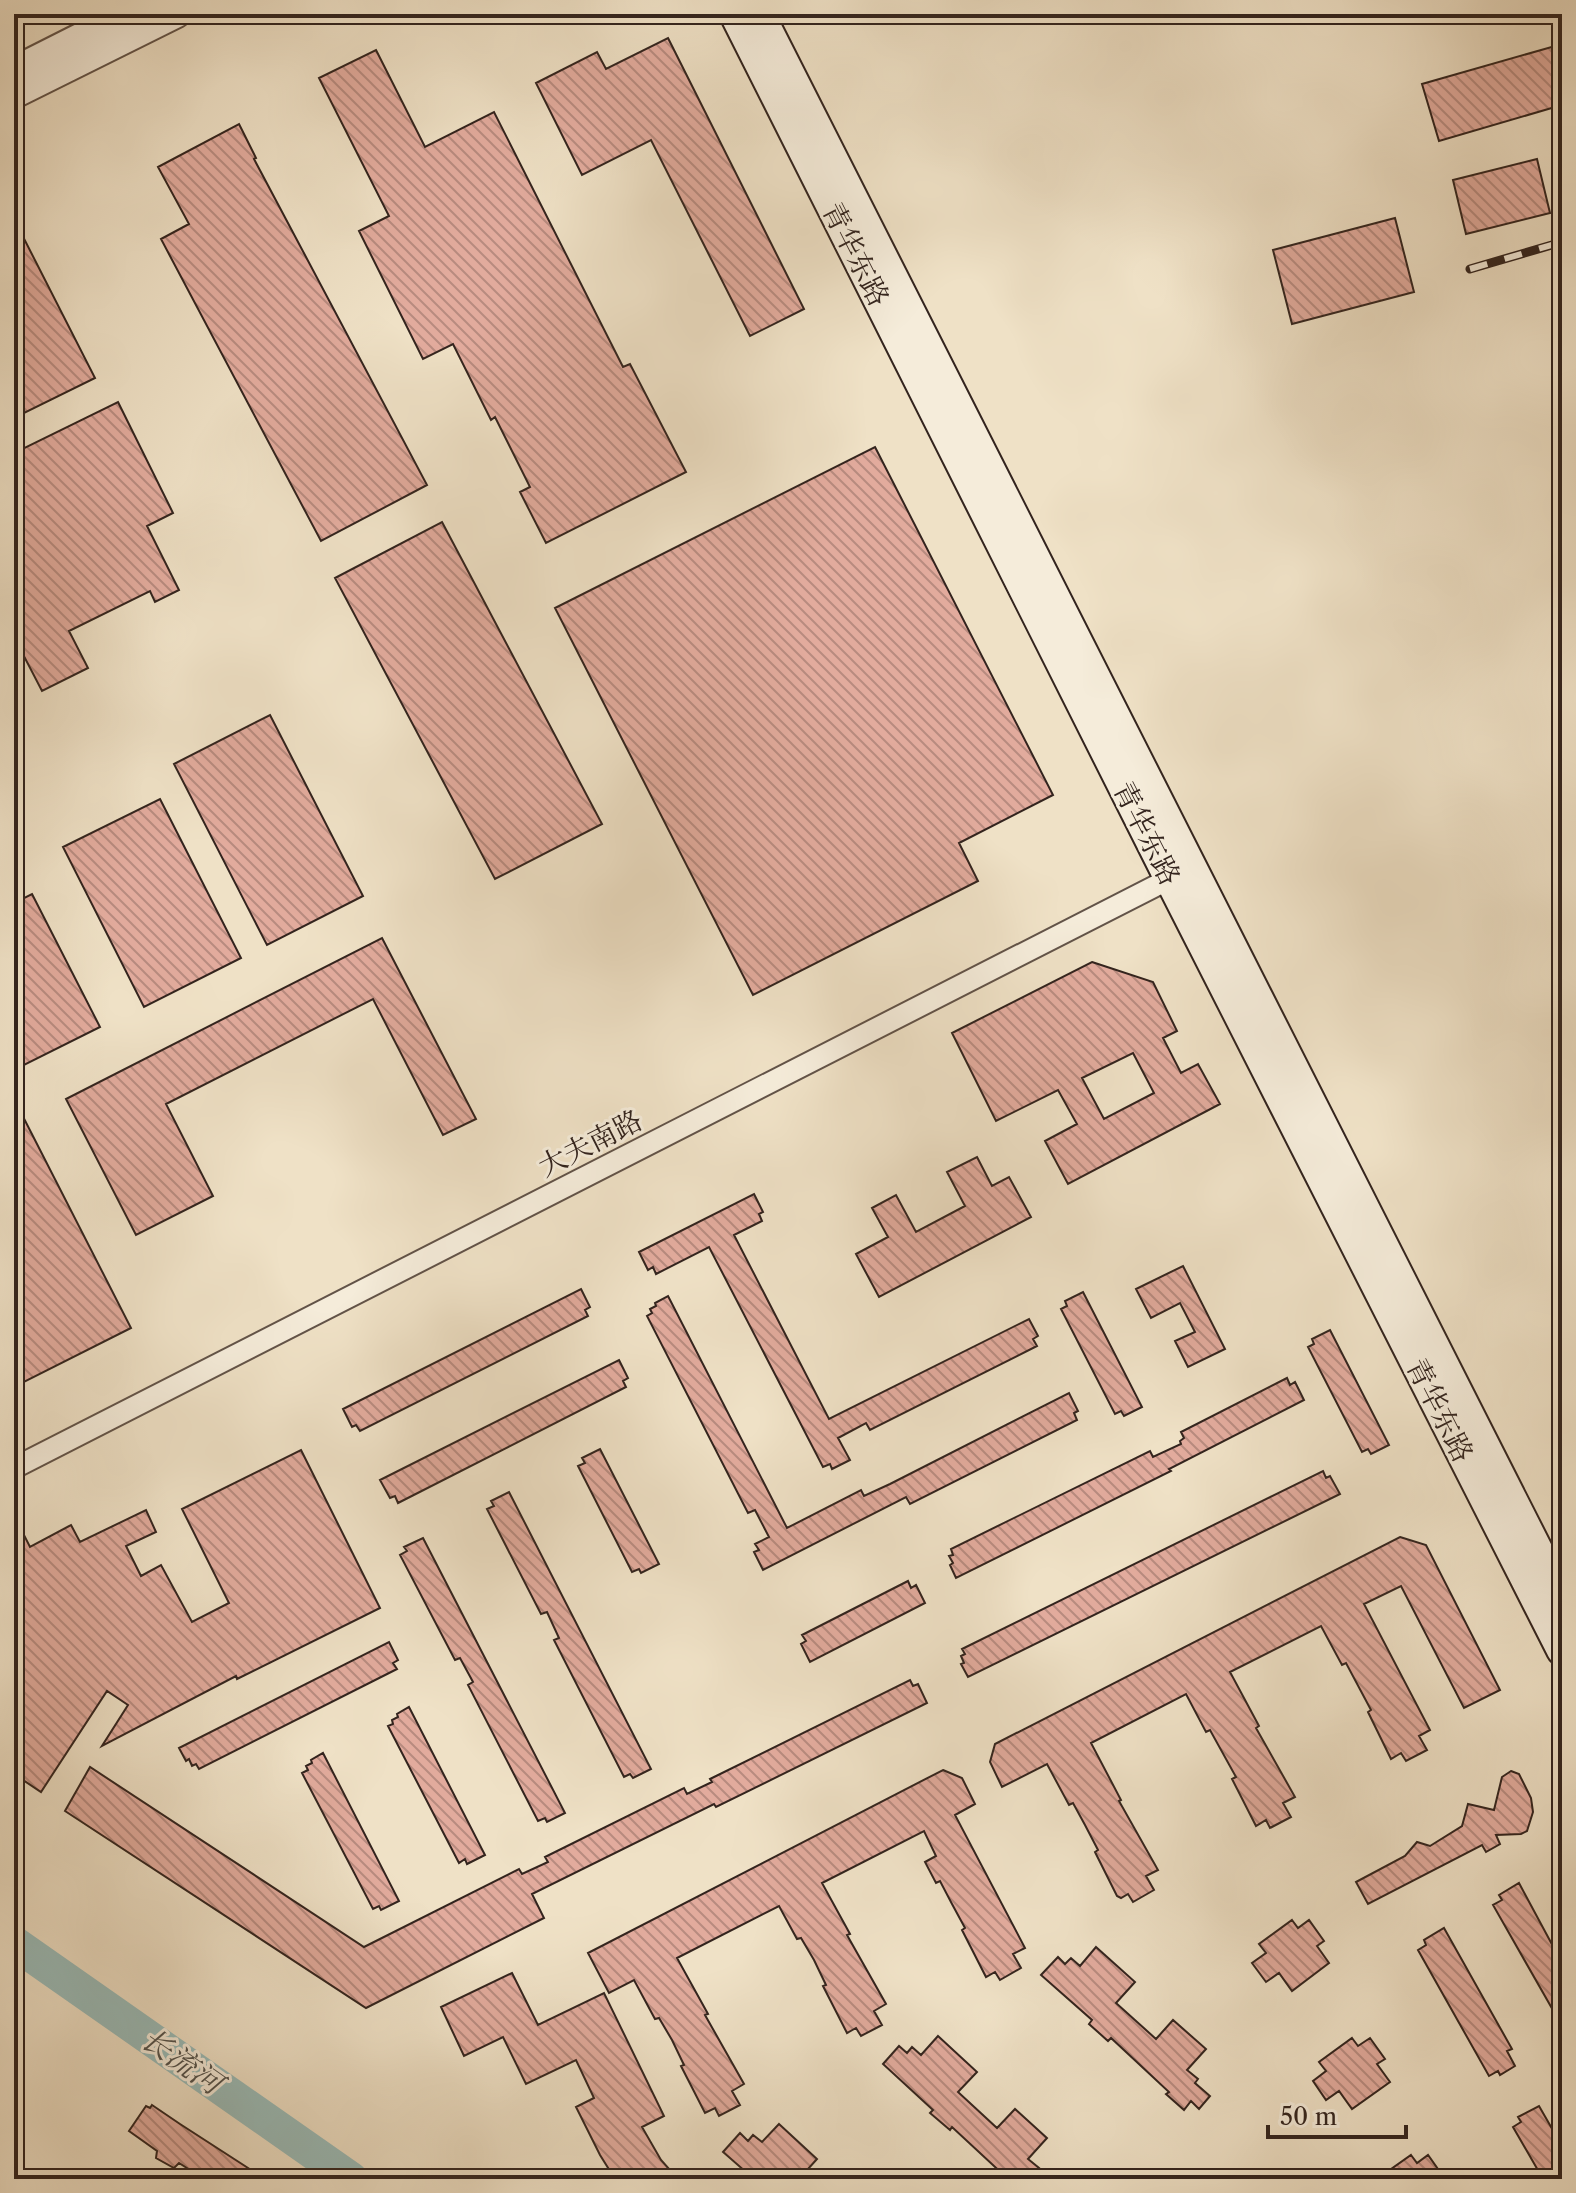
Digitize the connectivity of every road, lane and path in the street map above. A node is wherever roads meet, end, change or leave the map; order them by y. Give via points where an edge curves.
1 (125, 14) edge
2 (177, 14) edge
3 (735, 14) edge
4 (759, 14) edge
5 (14, 70) edge
6 (14, 95) edge
7 (1181, 874) junction
8 (14, 1468) edge
9 (1562, 1599) edge
10 (1562, 1650) edge

1 - 5 street
2 - 6 street
3 - 7 main road, 青华东路
4 - 7 main road, 青华东路
7 - 8 street, 大夫南路
7 - 9 main road, 青华东路
7 - 10 main road, 青华东路

